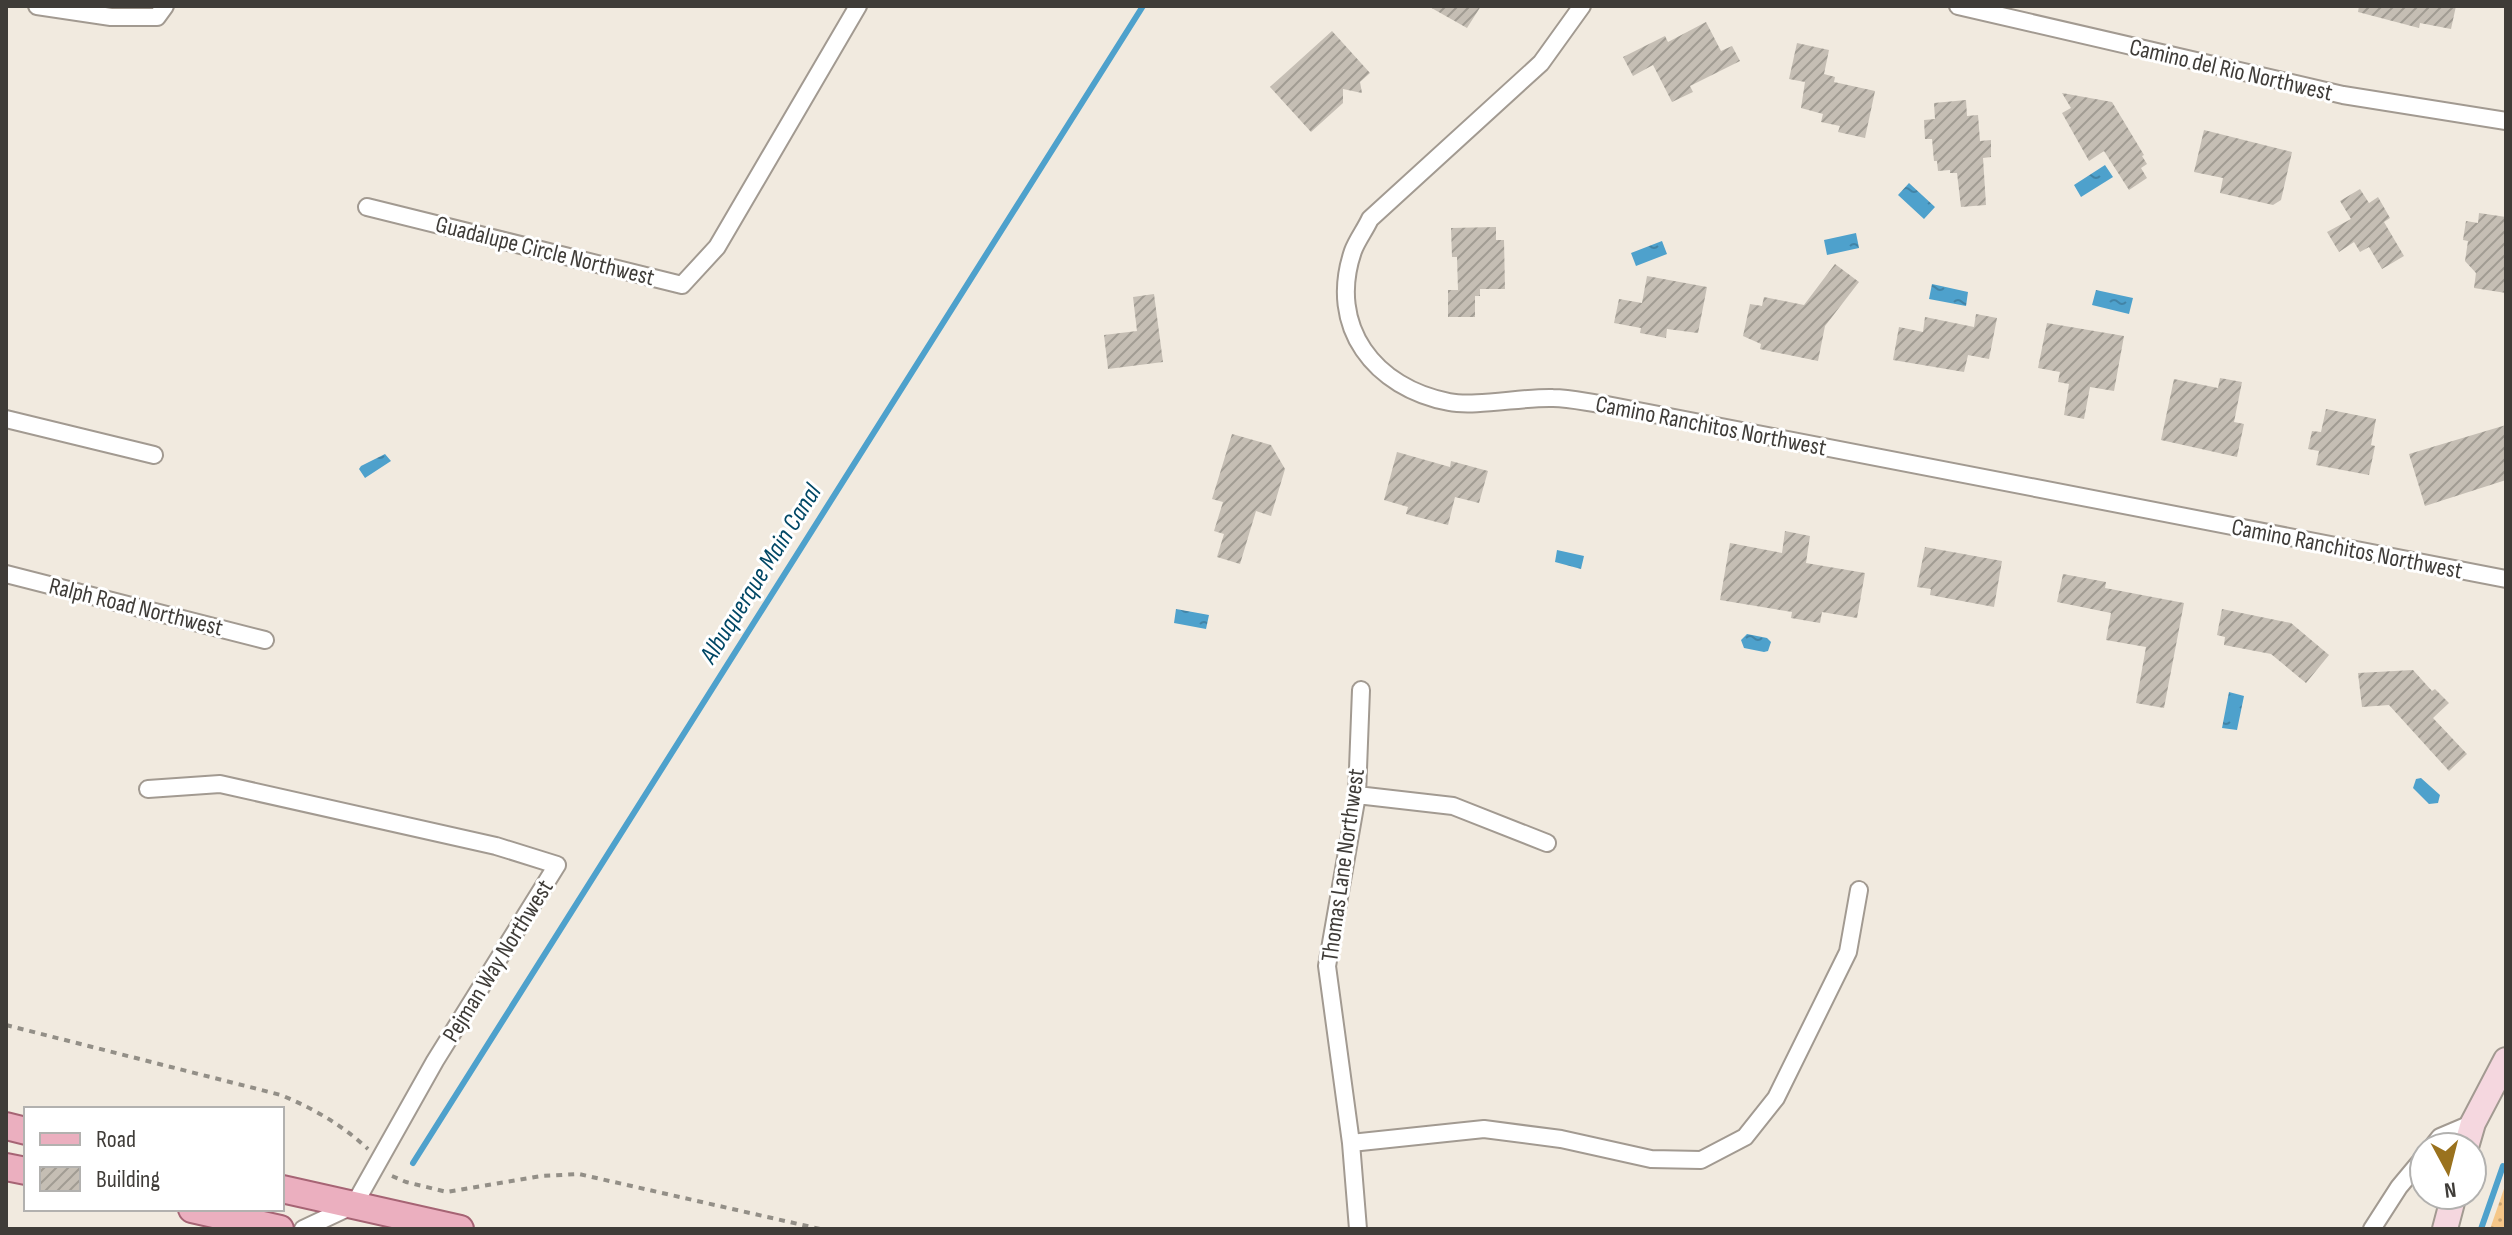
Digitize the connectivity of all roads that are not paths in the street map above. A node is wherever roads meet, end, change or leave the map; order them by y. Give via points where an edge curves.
1 (37, 6) edge
2 (165, 6) edge
3 (858, 6) edge
4 (1582, 6) edge
5 (1958, 6) edge
6 (2506, 121) edge
7 (367, 207) dead end
8 (6, 419) edge
9 (154, 455) dead end
10 (6, 574) edge
11 (2506, 579) edge
12 (265, 640) dead end
13 (1361, 690) dead end
14 (148, 789) dead end
15 (1357, 795) junction
16 (1547, 843) dead end
17 (1859, 890) dead end
18 (2506, 1060) edge
19 (2472, 1131) edge
20 (1351, 1143) junction
21 (2408, 1176) edge
22 (284, 1189) edge
23 (354, 1205) junction
24 (201, 1211) edge
25 (280, 1229) edge
26 (303, 1229) edge
27 (460, 1229) edge
28 (1358, 1229) edge
29 (2372, 1229) edge

1 - 2 street via 111,17 157,17
3 - 7 street, Guadalupe Circle Northwest via 717,247 682,285
4 - 11 street, Camino Ranchitos Northwest via 1541,63 1370,219 1353,251 1347,320 1382,372 1417,394 1453,403 1555,398 1607,405
5 - 6 street, Camino del Rio Northwest via 2343,95
8 - 9 street
10 - 12 street, Ralph Road Northwest
13 - 15 street, Thomas Lane Northwest
14 - 23 street, Pejman Way Northwest via 220,784 496,846 557,865 435,1061
15 - 16 street via 1453,806
15 - 20 street, Thomas Lane Northwest via 1327,966
17 - 20 street via 1848,952 1776,1098 1745,1137 1701,1160 1651,1159 1484,1129
18 - 19 street
20 - 28 street, Thomas Lane Northwest
21 - 29 street
22 - 23 main road
23 - 26 street
23 - 27 main road
24 - 25 main road

